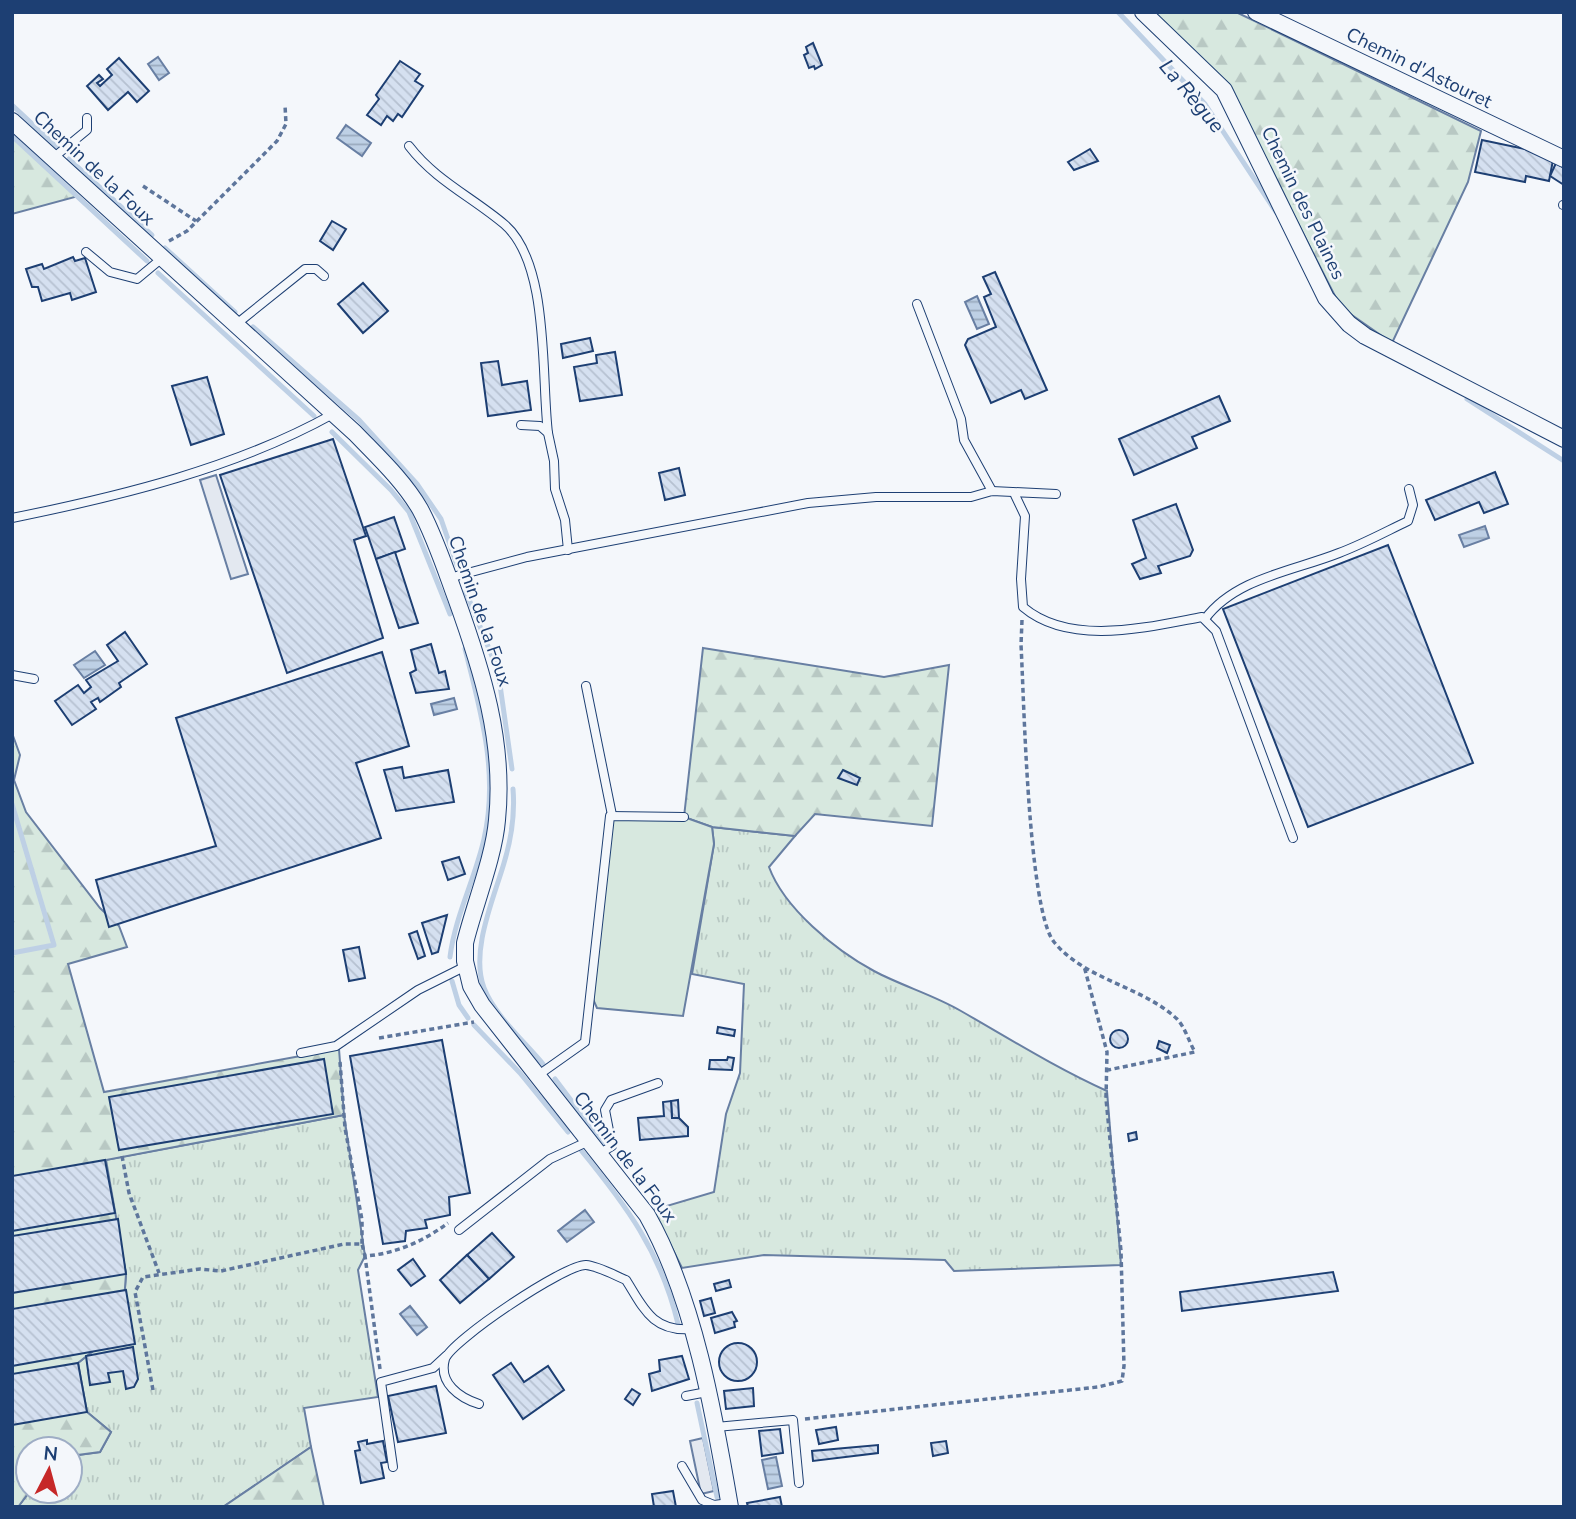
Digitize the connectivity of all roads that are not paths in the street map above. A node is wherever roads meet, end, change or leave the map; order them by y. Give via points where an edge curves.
1 (1143, 12) edge
2 (1256, 12) edge
3 (87, 118) dead end
4 (12, 121) edge
5 (409, 146) dead end
6 (1561, 153) edge
7 (52, 159) junction
8 (86, 252) dead end
9 (156, 254) junction
10 (324, 276) dead end
11 (917, 304) dead end
12 (234, 326) junction
13 (334, 414) junction
14 (521, 425) dead end
15 (548, 433) junction
16 (1564, 439) edge
17 (1409, 489) dead end
18 (992, 491) junction
19 (1056, 494) dead end
20 (1015, 495) junction
21 (12, 518) edge
22 (568, 550) junction
23 (449, 578) junction
24 (1205, 619) junction
25 (12, 675) edge
26 (34, 679) dead end
27 (586, 686) dead end
28 (612, 815) junction
29 (684, 817) dead end
30 (1293, 838) dead end
31 (466, 966) junction
32 (301, 1053) dead end
33 (537, 1076) junction
34 (658, 1083) dead end
35 (594, 1147) junction
36 (459, 1230) dead end
37 (691, 1329) junction
38 (446, 1356) junction
39 (707, 1392) junction
40 (686, 1396) dead end
41 (479, 1404) dead end
42 (716, 1427) junction
43 (682, 1466) dead end
44 (393, 1467) dead end
45 (799, 1483) dead end
46 (729, 1505) edge

1 - 16 street, Chemin des Plaines via 1224,90 1326,298 1349,324
2 - 6 street, Chemin d'Astouret
3 - 7 lane via 87,130
4 - 7 street, Chemin de la Foux
5 - 15 lane via 452,188 504,224 520,242 530,264 538,314
7 - 9 street, Chemin de la Foux
8 - 9 lane via 110,272 137,279
9 - 12 street, Chemin de la Foux
10 - 12 lane via 316,269 305,270
11 - 18 lane via 961,419 964,440
12 - 13 street, Chemin de la Foux
13 - 21 lane via 192,473
13 - 23 street, Chemin de la Foux via 403,484 420,510
14 - 15 lane via 540,426
15 - 22 lane
17 - 24 lane via 1413,505 1408,521 1341,553 1238,589 1216,604
18 - 20 lane
18 - 22 lane via 971,497 876,496 808,503
19 - 20 lane
20 - 24 lane via 1025,516 1023,607 1036,618 1072,627 1135,629
22 - 23 lane
23 - 31 street, Chemin de la Foux via 484,678 499,770 497,822 465,943
24 - 30 lane via 1216,631
25 - 26 lane
27 - 28 lane
28 - 29 lane
28 - 33 lane via 585,1042
31 - 32 lane via 418,989 336,1046
31 - 33 street, Chemin de la Foux via 471,986 489,1016
33 - 35 street, Chemin de la Foux
34 - 35 lane via 611,1100 605,1110 612,1146
35 - 36 lane via 550,1159
35 - 37 street, Chemin de la Foux via 664,1244
37 - 38 lane via 678,1330 648,1318 626,1280 585,1265 558,1273
37 - 39 street, Chemin de la Foux
38 - 41 lane via 443,1373 460,1398
38 - 44 lane via 433,1368 381,1382
39 - 40 lane
39 - 42 street, Chemin de la Foux
42 - 45 lane via 793,1420
42 - 46 street, Chemin de la Foux
43 - 46 lane via 702,1500

